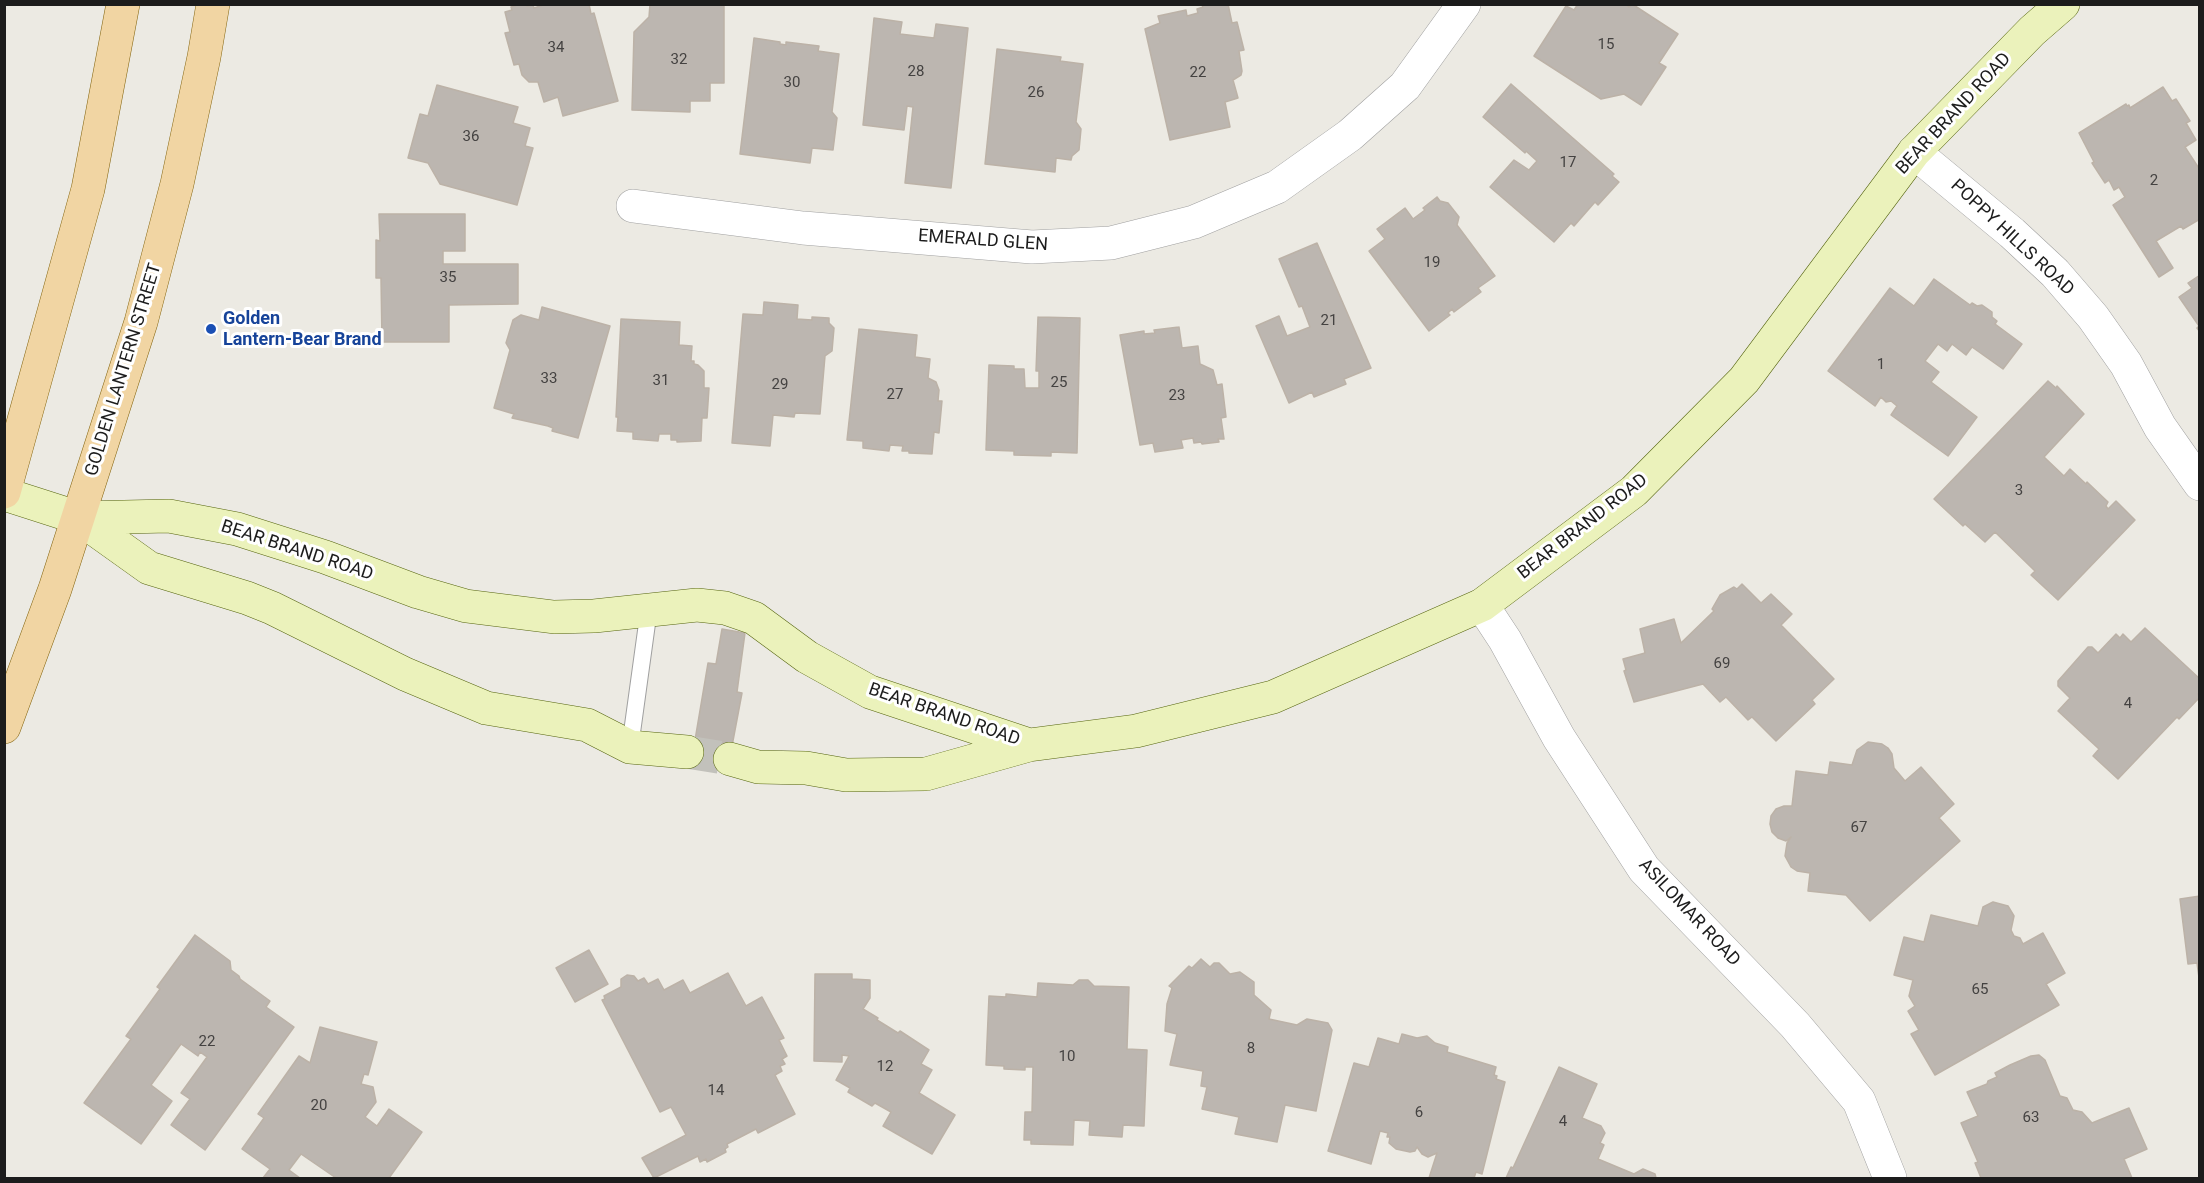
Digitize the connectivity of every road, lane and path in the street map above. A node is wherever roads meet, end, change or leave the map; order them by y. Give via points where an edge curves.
1 (123, 4) edge
2 (213, 4) edge
3 (1464, 4) edge
4 (2062, 4) edge
5 (1914, 152) junction
6 (633, 206) dead end
7 (2199, 484) edge
8 (4, 493) edge
9 (79, 518) junction
10 (1482, 605) junction
11 (649, 609) junction
12 (4, 727) edge
13 (1029, 745) junction
14 (630, 747) junction
15 (687, 752) tunnel mouth
16 (730, 759) tunnel mouth
17 (1890, 1179) edge

1 - 8 main road via 88,189
2 - 9 main road, GOLDEN LANTERN STREET via 177,184 144,311
3 - 6 street, EMERALD GLEN via 1405,86 1350,135 1277,187 1194,222 1111,243 1032,247 803,228
4 - 5 street, BEAR BRAND ROAD
5 - 7 street, POPPY HILLS ROAD via 2012,233 2055,273 2093,317
5 - 10 street, BEAR BRAND ROAD via 1744,380 1634,491
8 - 9 street
9 - 11 street, BEAR BRAND ROAD via 169,516 237,529 466,606 554,616
9 - 12 main road, GOLDEN LANTERN STREET
9 - 14 street via 149,568 272,608 405,674 486,708 587,725
10 - 13 street, BEAR BRAND ROAD via 1273,697 1136,731
10 - 17 street, ASILOMAR ROAD via 1559,738 1644,869 1795,1024 1859,1101
11 - 13 street, BEAR BRAND ROAD via 697,605 725,608 753,618 807,657 870,692
11 - 14 lane
13 - 16 street, BEAR BRAND ROAD via 926,774 846,776 806,768 758,767
14 - 15 street

